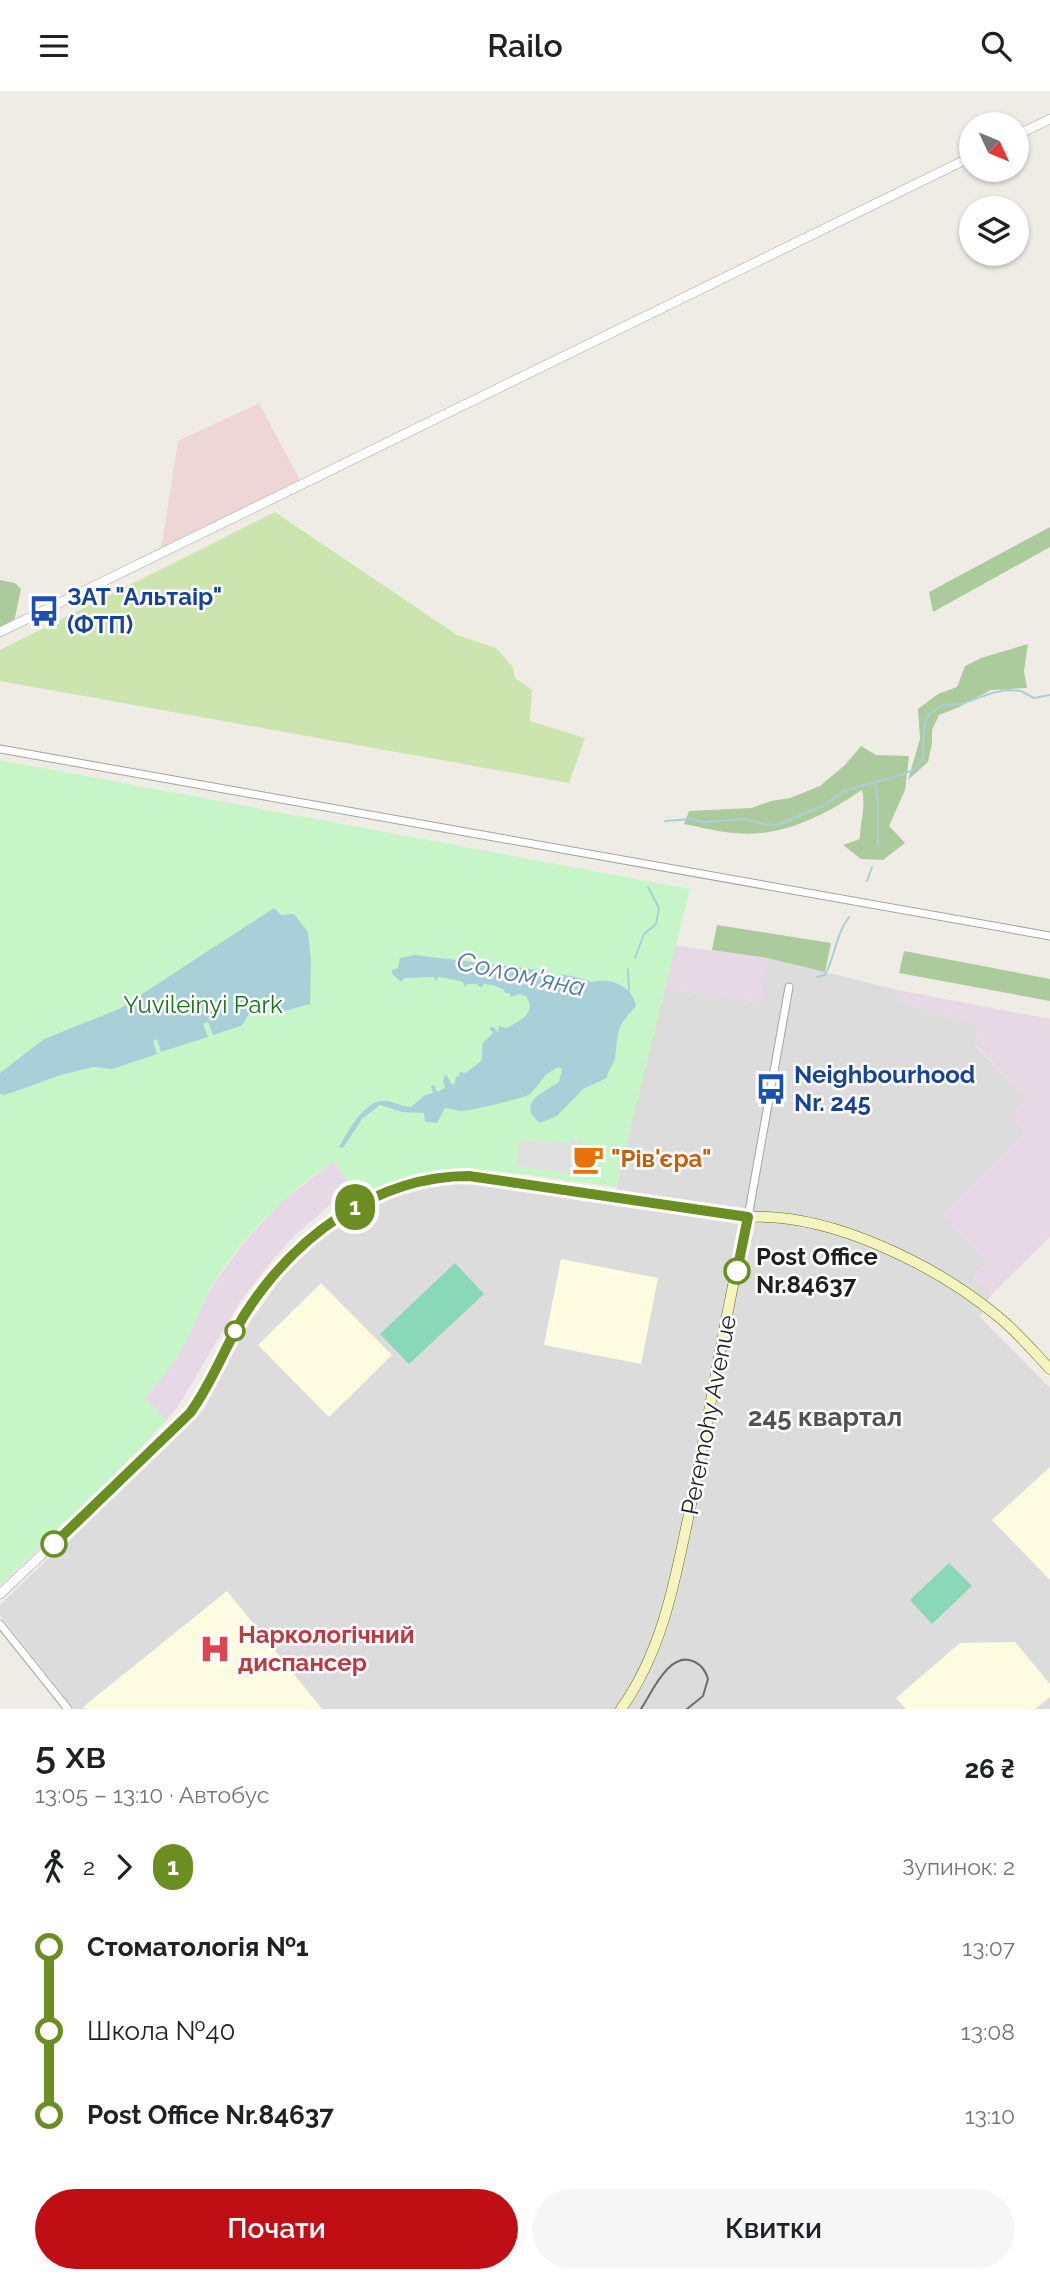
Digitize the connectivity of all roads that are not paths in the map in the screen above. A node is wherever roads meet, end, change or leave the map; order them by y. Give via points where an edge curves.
1 (1050, 119) edge
2 (1029, 129) edge
3 (959, 163) edge
4 (0, 632) edge
5 (0, 749) edge
6 (1050, 936) edge
7 (789, 987) dead end
8 (748, 1217) junction
9 (1050, 1369) edge
10 (0, 1594) edge
11 (0, 1624) edge
12 (68, 1709) edge
13 (621, 1709) edge

1 - 2 street
3 - 4 street
5 - 6 street
7 - 8 street, Peremohy Avenue
8 - 9 main road via 822,1227 916,1262 1001,1319
8 - 10 street via 469,1176 425,1179 379,1194 342,1215 291,1257 243,1317 204,1393 182,1422
8 - 13 main road, Peremohy Avenue via 670,1596 650,1659
11 - 12 street

